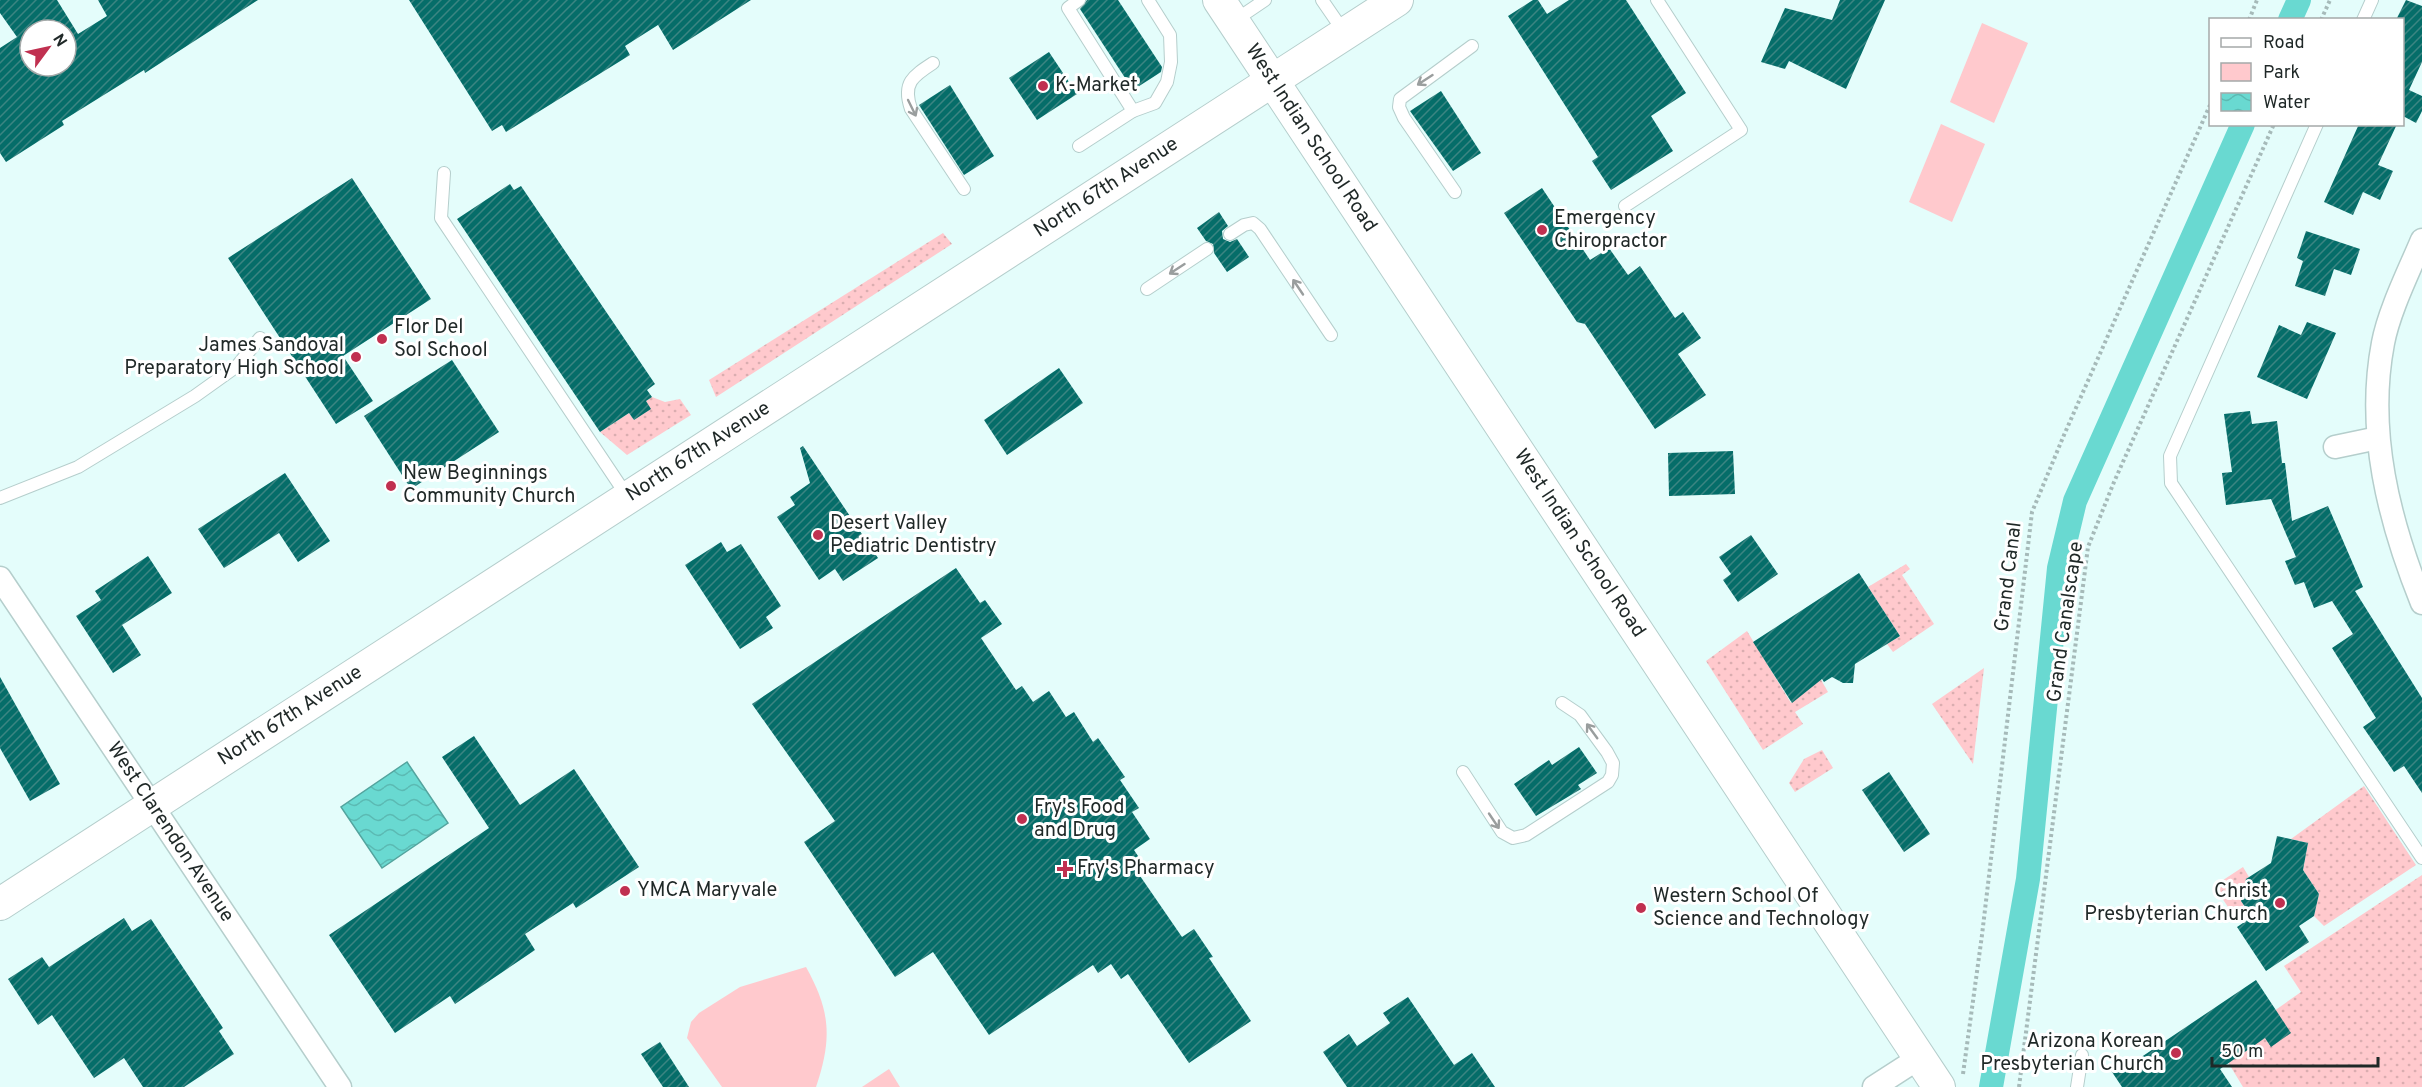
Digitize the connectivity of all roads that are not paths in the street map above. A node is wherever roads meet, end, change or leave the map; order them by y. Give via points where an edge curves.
1 (1079, 0) edge
2 (1148, 0) edge
3 (1265, 0) edge
4 (1322, 0) edge
5 (1398, 0) edge
6 (1657, 0) edge
7 (2372, 0) edge
8 (1226, 11) edge
9 (2364, 18) edge
10 (1345, 33) junction
11 (1473, 46) dead end
12 (933, 63) dead end
13 (1273, 81) junction
14 (1132, 111) junction
15 (2315, 126) edge
16 (1079, 146) dead end
17 (444, 172) dead end
18 (964, 189) dead end
19 (1455, 192) dead end
20 (1625, 206) dead end
21 (1230, 234) dead end
22 (2422, 240) edge
23 (1207, 249) dead end
24 (1147, 289) dead end
25 (1331, 335) dead end
26 (260, 338) dead end
27 (2378, 438) junction
28 (2335, 447) dead end
29 (627, 496) junction
30 (0, 498) edge
31 (0, 578) edge
32 (2422, 603) edge
33 (1562, 703) dead end
34 (1463, 772) dead end
35 (151, 806) junction
36 (2422, 858) edge
37 (0, 904) edge
38 (2082, 1056) dead end
39 (1919, 1058) junction
40 (1951, 1082) edge
41 (340, 1087) edge
42 (1874, 1087) edge
43 (2077, 1087) edge

1 - 14 lane via 1068,8
2 - 14 lane via 1170,35 1171,62 1167,82 1155,103
3 - 8 lane
4 - 10 lane
5 - 10 main road, North 67th Avenue
6 - 20 lane via 1741,130
7 - 9 lane
8 - 13 main road, West Indian School Road
10 - 13 main road, North 67th Avenue
11 -> 19 lane via 1400,99 1399,107
12 -> 18 lane via 909,83 906,96
13 - 29 main road, North 67th Avenue
13 - 39 main road, West Indian School Road
14 - 16 lane
15 - 36 lane via 2170,456 2172,483
17 - 29 lane via 441,218
25 -> 21 lane via 1260,229 1253,223
22 - 27 street via 2383,342
23 -> 24 lane
26 - 30 lane via 237,366 195,396 78,467
27 - 28 street
27 - 32 street via 2392,517
29 - 35 main road, North 67th Avenue
31 - 35 street, West Clarendon Avenue
34 -> 33 lane via 1502,832 1513,838 1526,835 1608,782 1613,763 1607,752 1580,715
35 - 37 main road, North 67th Avenue
35 - 41 street, West Clarendon Avenue
38 - 43 lane
39 - 40 main road, West Indian School Road
39 - 42 street

